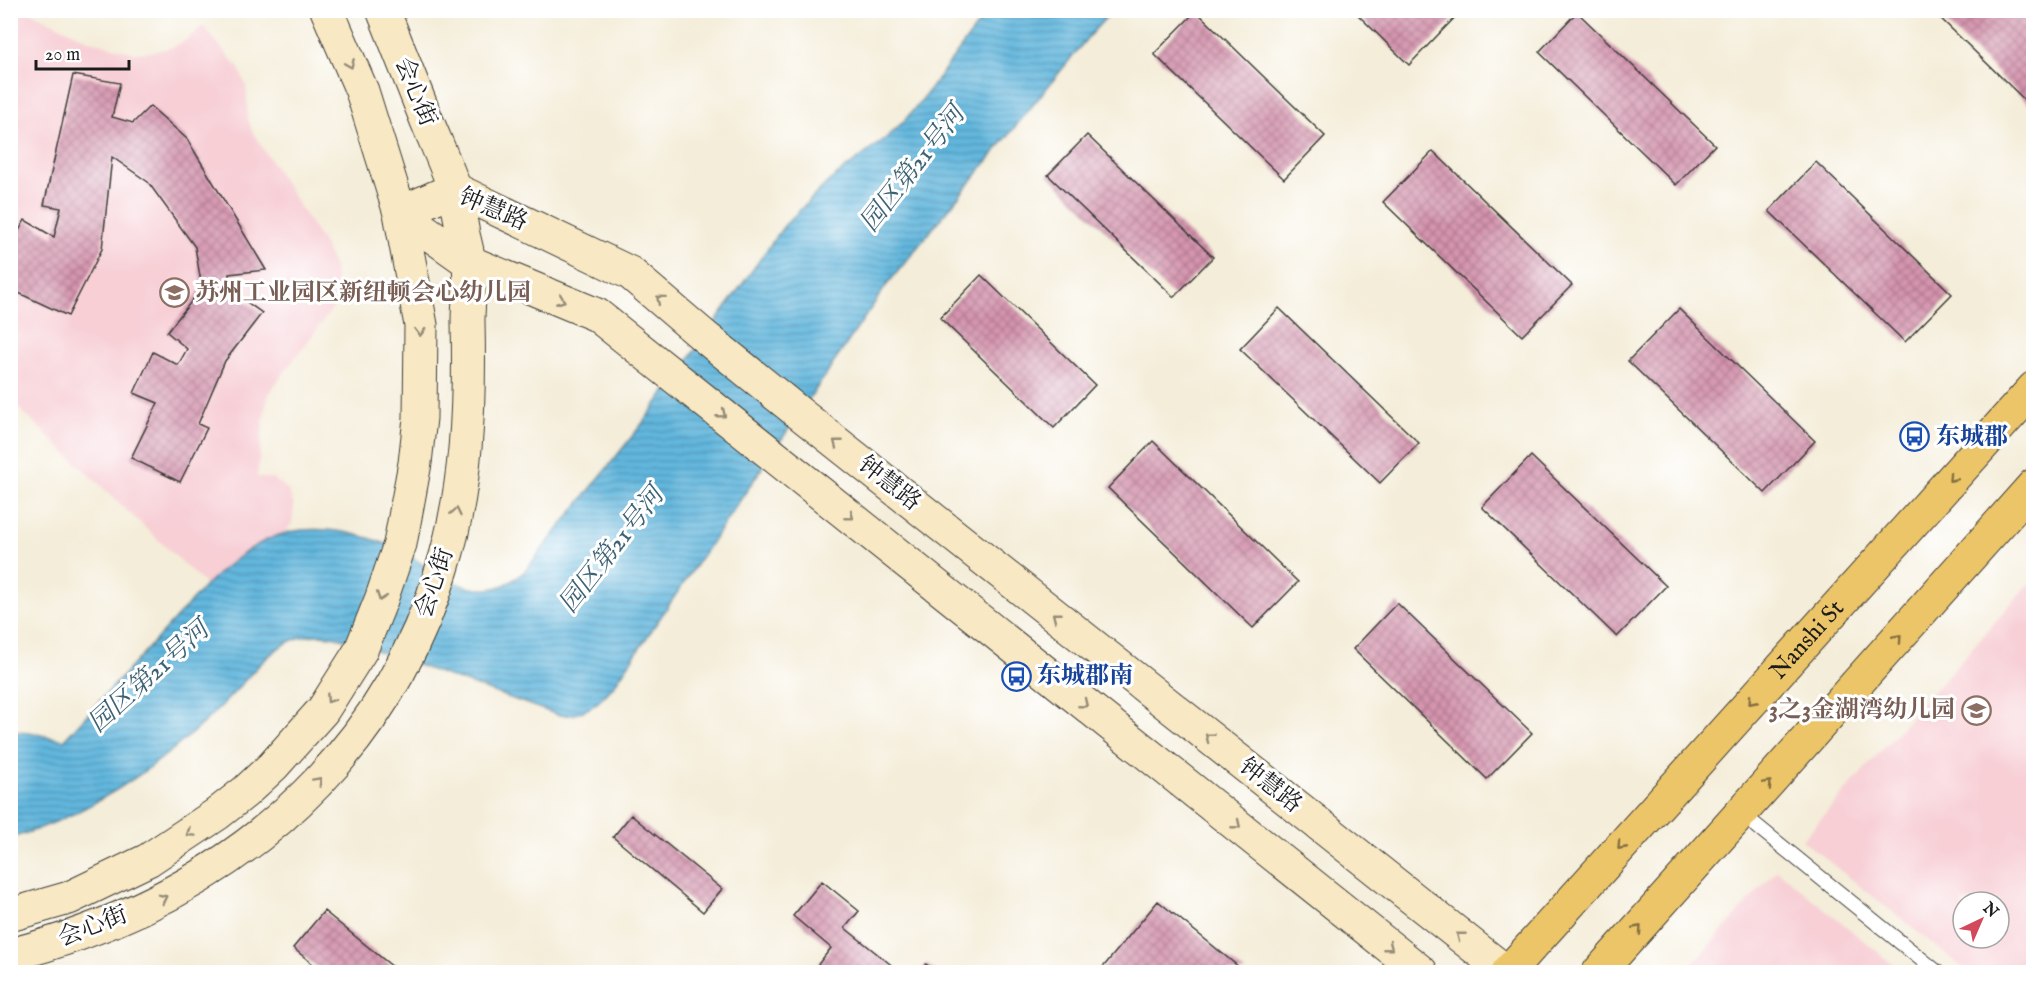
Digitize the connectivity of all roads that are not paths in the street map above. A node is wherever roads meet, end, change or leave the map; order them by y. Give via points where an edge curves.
1 (327, 10) edge
2 (383, 10) edge
3 (454, 189) junction
4 (400, 213) junction
5 (469, 262) junction
6 (2034, 388) edge
7 (2034, 485) edge
8 (1742, 814) junction
9 (10, 915) edge
10 (10, 955) edge
11 (1421, 972) edge
12 (1507, 972) edge
13 (1599, 972) edge
14 (1937, 972) edge

1 -> 4 street, 会心街 via 362,91
2 - 3 street, 会心街
3 - 4 street, 钟慧路
3 - 5 street, 会心街
12 -> 3 street, 钟慧路 via 799,413 630,273
4 - 5 street, 钟慧路
4 -> 9 street, 会心街 via 421,325 419,430 400,544 361,650 303,734 217,814 148,860 108,881 69,898
10 -> 5 street, 会心街 via 111,922 203,876 297,803 353,743 375,712 424,619 443,569 460,490 468,424
5 -> 11 street, 钟慧路 via 597,315
6 -> 12 main road, Nanshi St
8 -> 7 main road
13 -> 8 main road
8 - 14 lane

